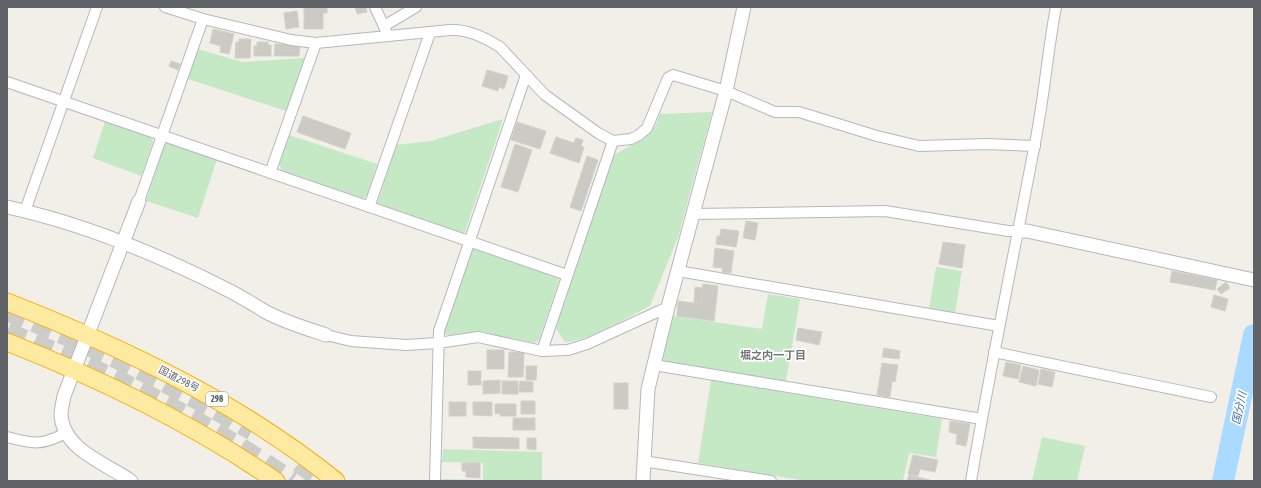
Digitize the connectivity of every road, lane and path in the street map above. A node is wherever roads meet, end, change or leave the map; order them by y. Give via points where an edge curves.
1 (97, 7) edge
2 (165, 7) edge
3 (375, 7) edge
4 (416, 7) edge
5 (744, 7) edge
6 (1056, 7) edge
7 (204, 19) junction
8 (384, 26) junction
9 (430, 33) junction
10 (389, 36) junction
11 (316, 43) junction
12 (526, 75) junction
13 (7, 82) edge
14 (726, 91) junction
15 (64, 102) junction
16 (162, 136) junction
17 (613, 141) junction
18 (1035, 146) junction
19 (270, 173) junction
20 (139, 201) joint
21 (7, 207) edge
22 (369, 207) junction
23 (25, 211) junction
24 (693, 214) junction
25 (1017, 231) junction
26 (469, 241) junction
27 (124, 243) junction
28 (678, 271) junction
29 (567, 275) junction
30 (1254, 280) edge
31 (7, 302) edge
32 (668, 307) junction
33 (999, 326) junction
34 (87, 334) junction
35 (326, 335) joint
36 (7, 342) edge
37 (438, 343) junction
38 (542, 351) junction
39 (994, 352) junction
40 (654, 365) junction
41 (74, 370) junction
42 (1211, 397) dead end
43 (982, 419) junction
44 (67, 432) junction
45 (7, 437) edge
46 (644, 461) junction
47 (131, 481) edge
48 (276, 481) edge
49 (336, 481) edge
50 (435, 481) edge
51 (643, 481) edge
52 (768, 481) edge
53 (971, 481) edge

1 - 15 street
2 - 7 street
3 - 8 street
4 - 8 street
5 - 14 street
6 - 18 street
7 - 11 street via 292,40
7 - 16 street
8 - 10 street
9 - 10 street
9 - 12 street via 458,30 492,42 506,52
9 - 22 street
10 - 11 street
11 - 19 street
12 - 17 street via 545,95
12 - 26 street
13 - 15 street
14 - 17 street via 673,75 668,78 647,128 631,139
14 - 18 street via 775,112 799,112 919,146
14 - 24 street
15 - 16 street
15 - 23 street
16 - 19 street
16 - 20 street
17 - 29 street
18 - 25 street
19 - 22 street
20 - 27 street
21 - 23 street
22 - 26 street
23 - 27 street
24 - 25 street via 885,211
24 - 28 street
25 - 30 street via 1027,231
25 - 33 street
26 - 29 street
26 - 37 street via 439,331
27 - 34 street
27 - 35 street via 227,289 290,323
28 - 32 street
28 - 33 street
29 - 38 street
31 - 34 highway, 国道298号 / 298
32 - 38 street via 587,344 568,350
32 - 40 street
33 - 39 street
34 - 41 street
34 - 49 highway, 国道298号 / 298 via 198,388 258,423
35 - 37 street via 373,344
36 - 41 highway
37 - 38 street via 478,337
37 - 50 street
39 - 42 street
39 - 43 street
40 - 43 street
40 - 46 street via 648,389
41 - 44 street via 61,414
41 - 48 highway via 180,422 241,457
43 - 53 street
44 - 45 street via 45,443
44 - 47 street via 90,457
46 - 51 street
46 - 52 street

